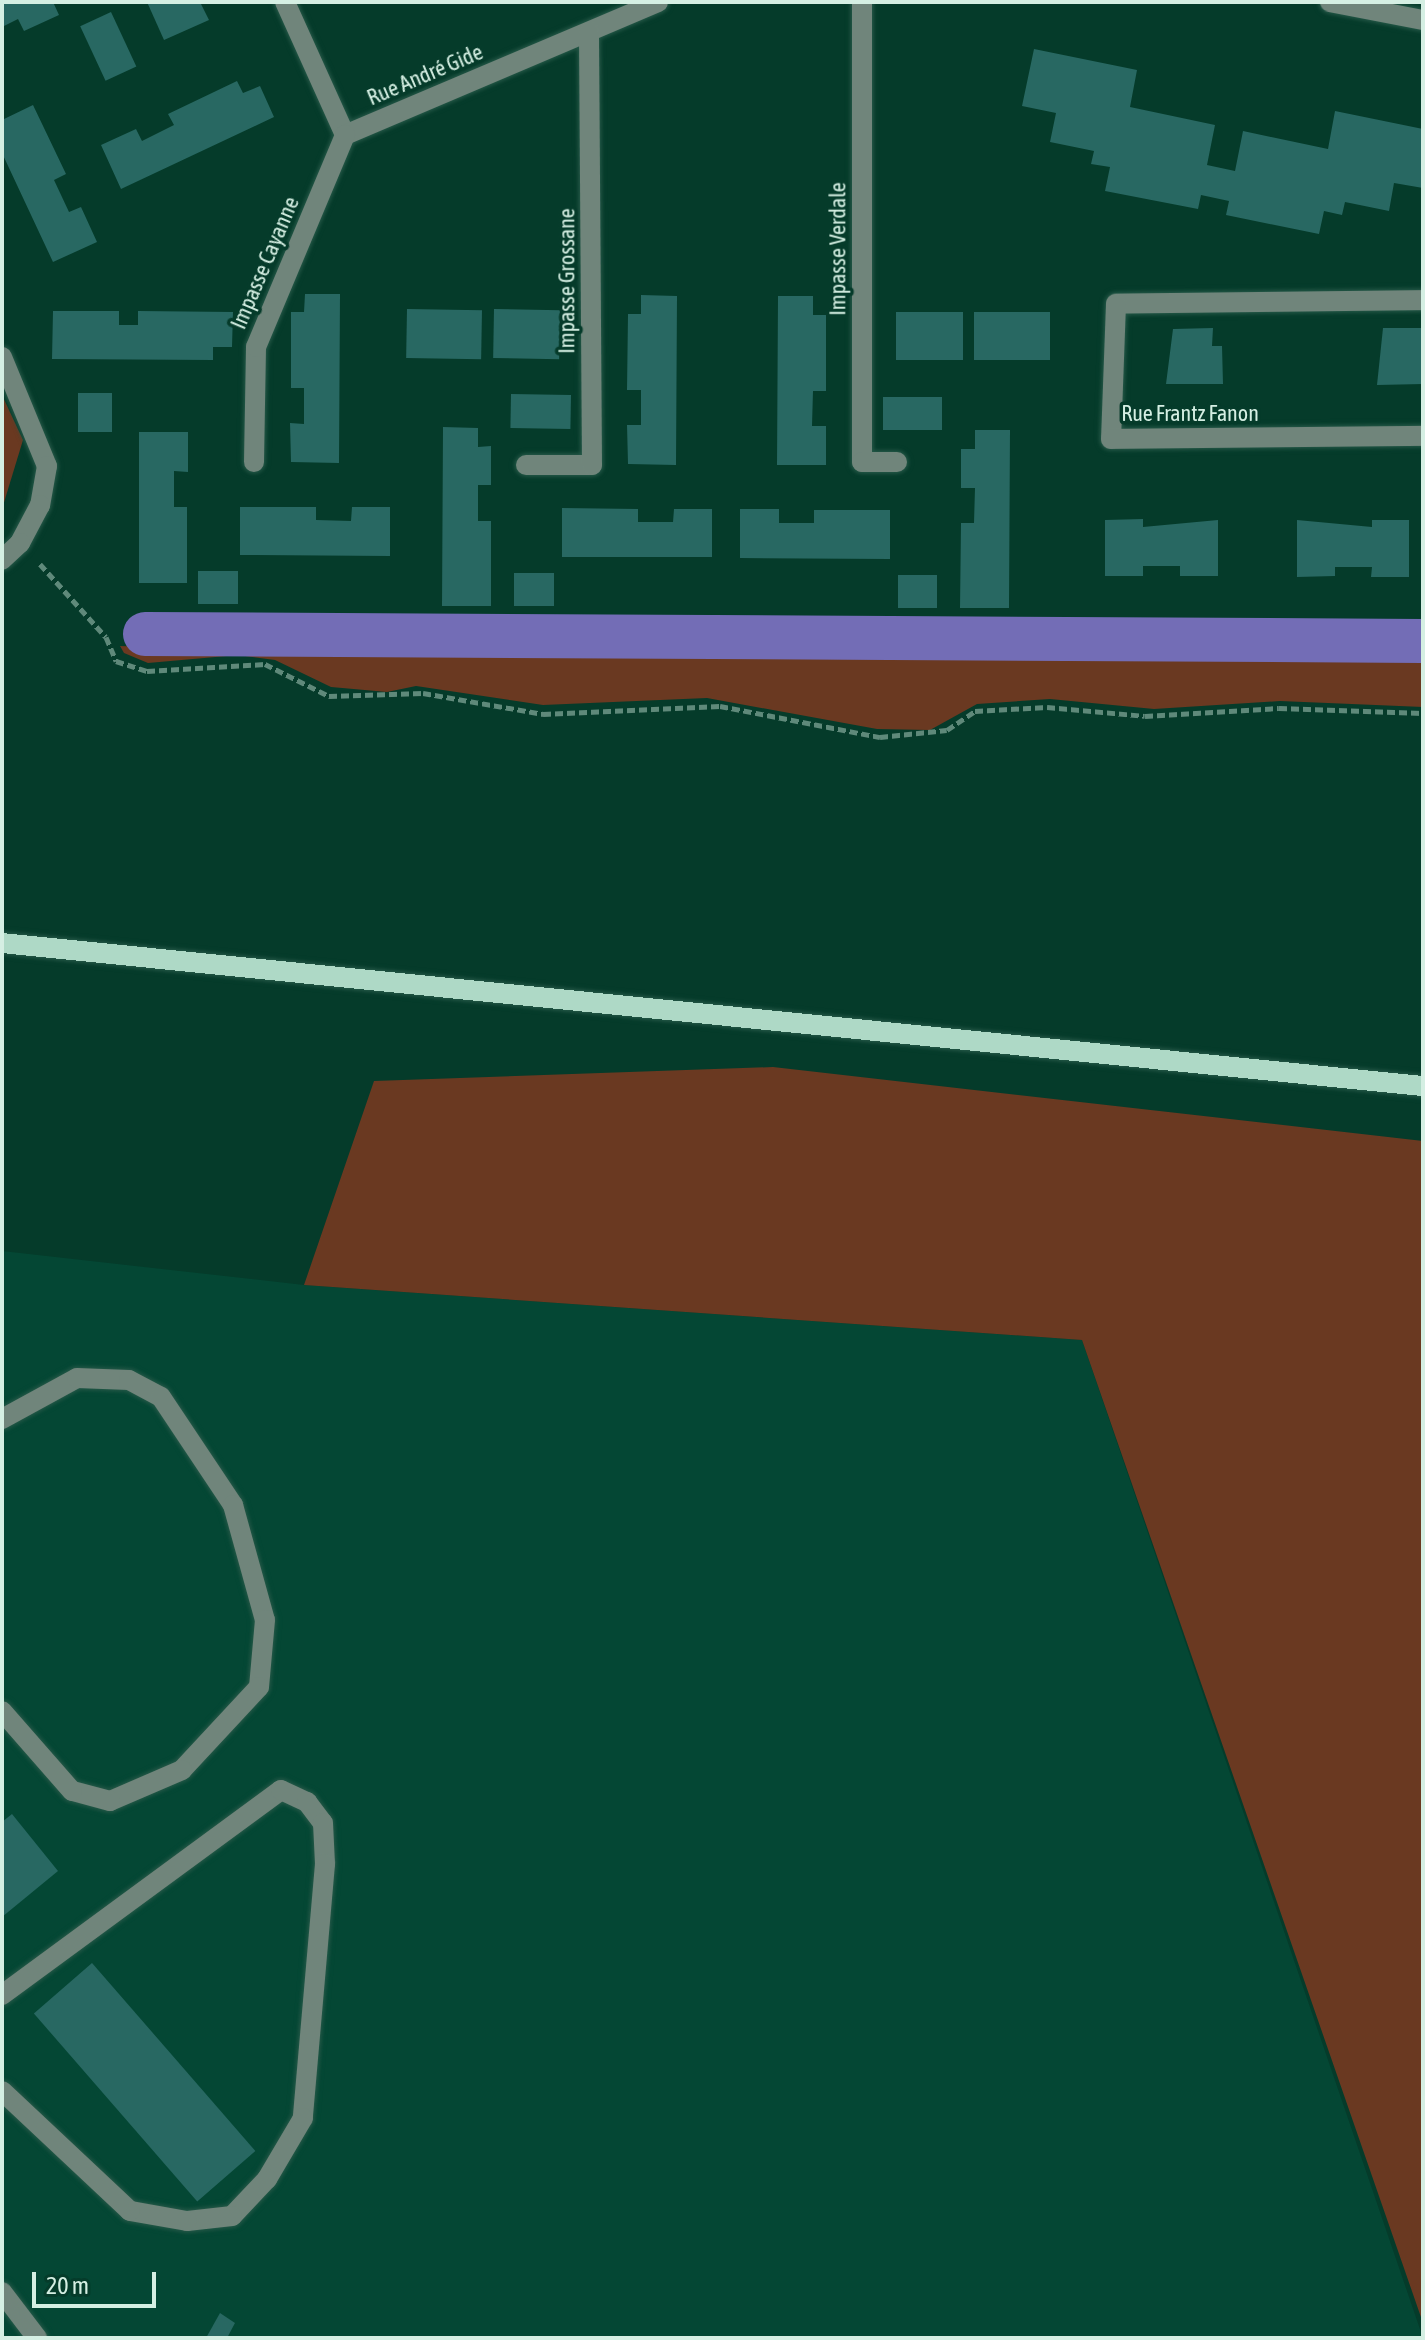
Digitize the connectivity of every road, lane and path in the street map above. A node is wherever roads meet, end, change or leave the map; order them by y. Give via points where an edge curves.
1 (285, 2) edge
2 (658, 2) edge
3 (862, 2) edge
4 (1330, 2) edge
5 (1423, 20) edge
6 (589, 32) junction
7 (345, 135) junction
8 (1423, 300) edge
9 (2, 357) edge
10 (1423, 436) edge
11 (254, 462) dead end
12 (897, 462) dead end
13 (526, 465) dead end
14 (20, 543) junction
15 (2, 560) edge
16 (1423, 713) edge
17 (2, 943) edge
18 (1423, 1086) edge
19 (2, 1419) edge
20 (2, 1711) edge
21 (2, 1995) edge
22 (2, 2091) edge
23 (2, 2292) edge
24 (37, 2338) edge

1 - 7 street
2 - 6 street, Rue André Gide
3 - 12 street, Impasse Verdale via 862,462
4 - 5 street
6 - 7 street, Rue André Gide
6 - 13 street, Impasse Grossane via 592,465
7 - 11 street, Impasse Cayanne via 256,347
8 - 10 street, Rue Frantz Fanon via 1116,304 1111,439
9 - 14 street via 47,466 40,505
14 - 15 street
14 - 16 path via 106,637 116,661 147,671 265,664 329,696 423,693 543,714 720,706 880,737 947,730 975,711 1047,707 1145,716 1279,708
17 - 18 main road
19 - 20 street via 77,1378 129,1380 161,1397 233,1505 265,1620 259,1687 182,1770 110,1801 72,1791
21 - 22 street via 281,1790 307,1802 323,1823 325,1864 303,2118 267,2179 232,2216 187,2221 130,2211
23 - 24 street

